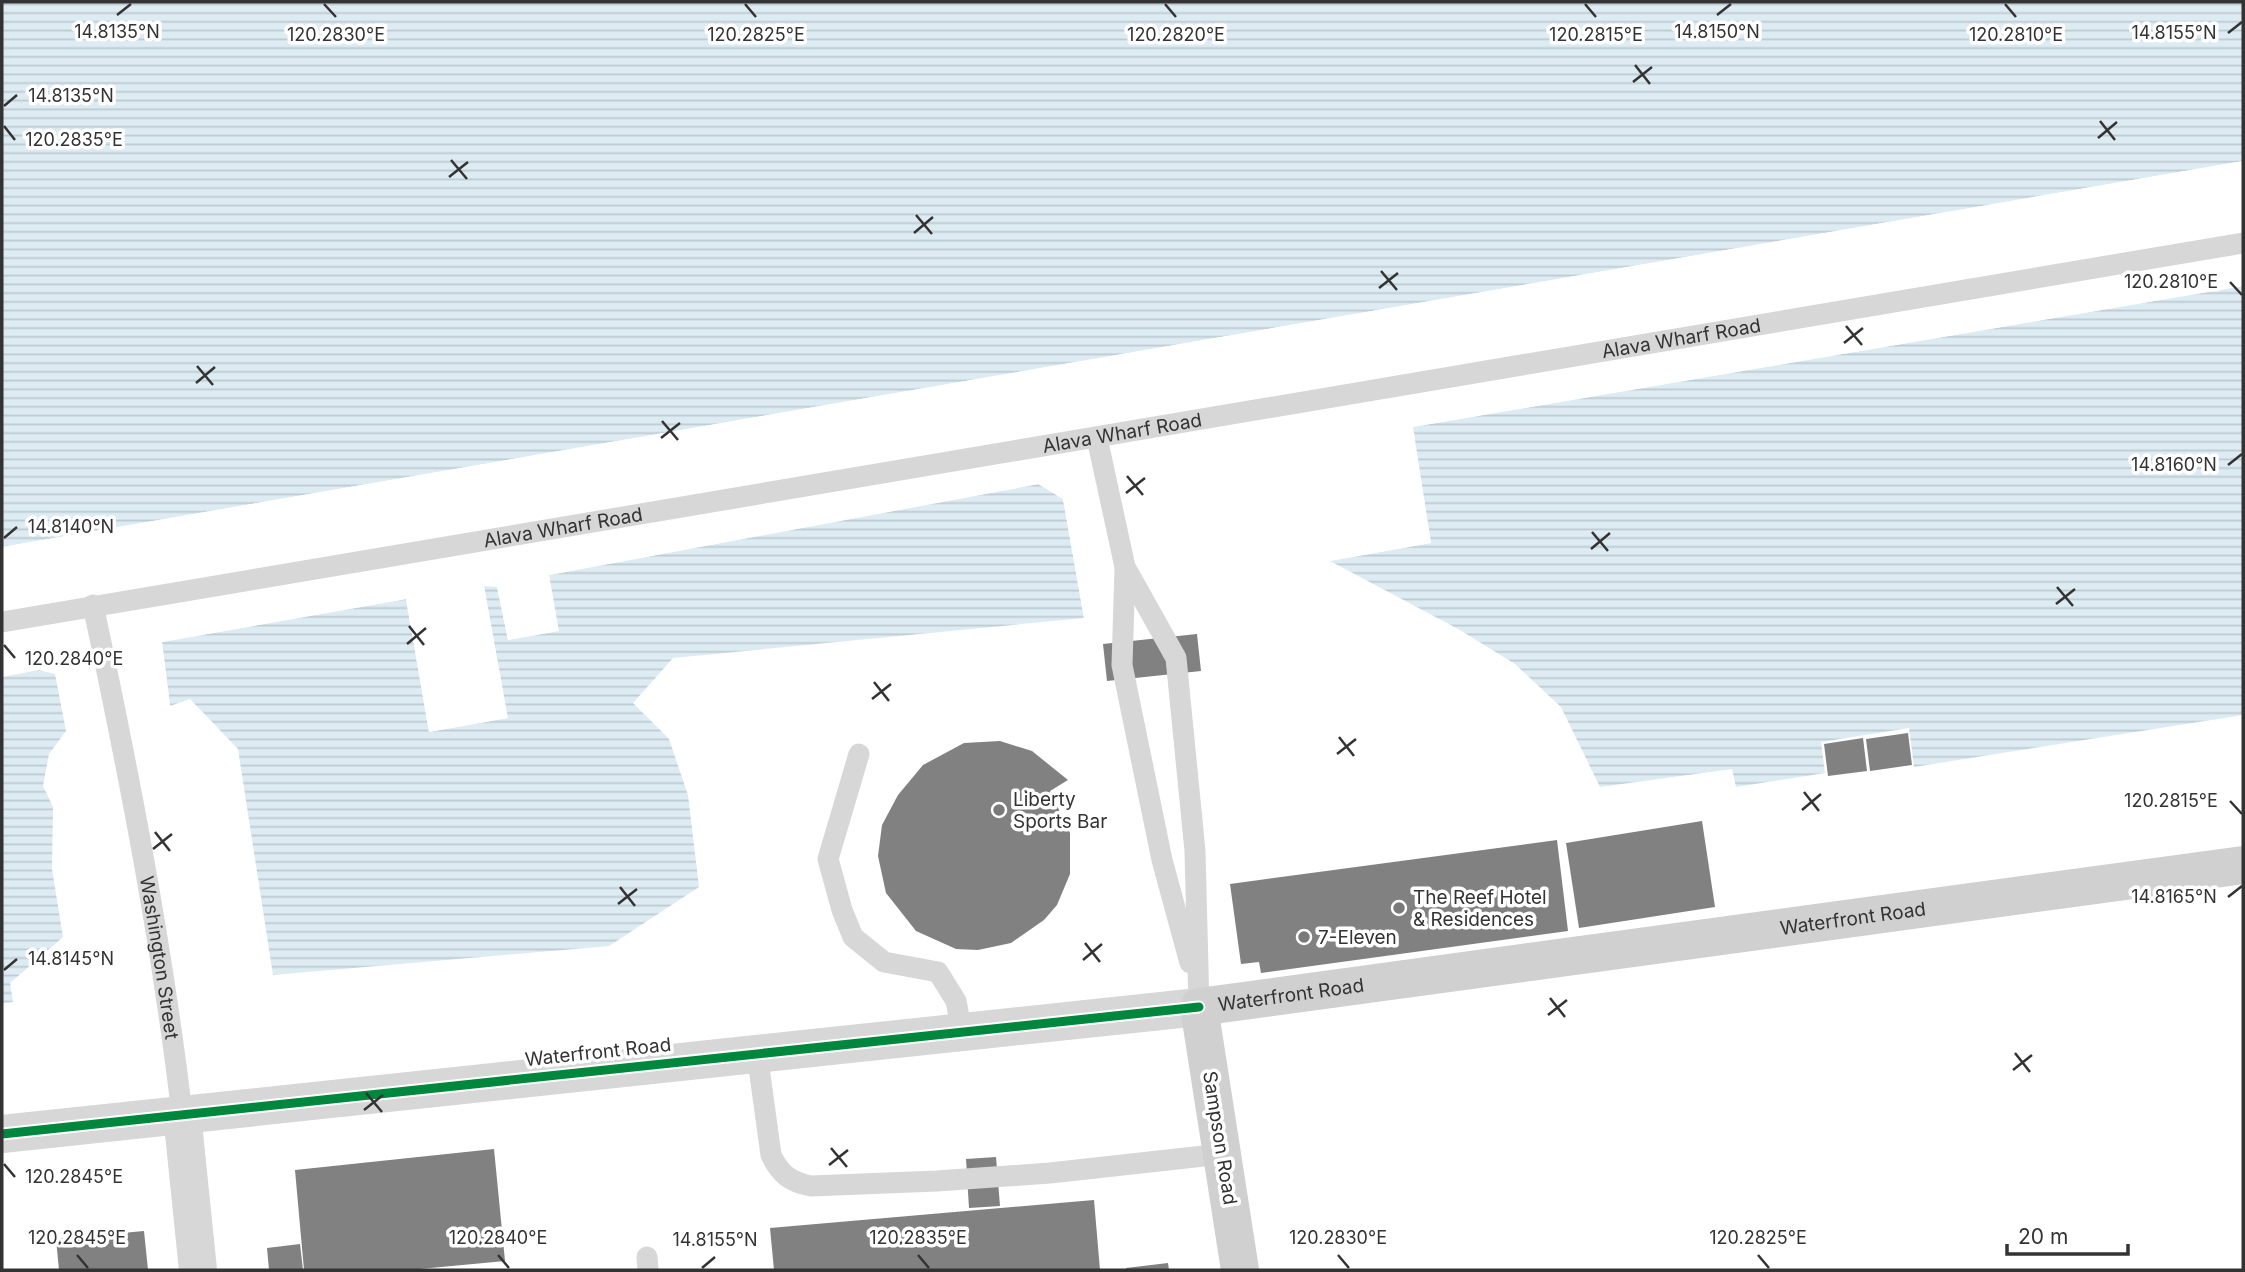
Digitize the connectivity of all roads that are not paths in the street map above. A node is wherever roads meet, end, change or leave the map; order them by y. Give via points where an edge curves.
1 (2243, 243) edge
2 (1097, 438) junction
3 (1125, 567) junction
4 (93, 606) junction
5 (2, 622) edge
6 (859, 754) dead end
7 (2243, 865) edge
8 (1199, 1003) junction
9 (962, 1032) junction
10 (757, 1053) junction
11 (182, 1114) junction
12 (2, 1134) edge
13 (1222, 1154) junction
14 (198, 1270) edge
15 (1240, 1270) edge

1 - 2 lane, Alava Wharf Road
2 - 3 lane
2 - 4 lane, Alava Wharf Road
3 - 8 lane via 1122,665 1162,860
3 - 8 lane via 1176,658 1195,851
4 - 5 lane, Alava Wharf Road
4 - 11 lane, Washington Street via 167,995
6 - 9 lane via 828,859 842,909 853,937 884,962 937,972 956,1001
7 - 8 main road, Waterfront Road
8 - 9 street, Waterfront Road
8 - 13 main road, Sampson Road
9 - 10 street, Waterfront Road
10 - 11 street, Waterfront Road
10 - 13 lane via 771,1155 776,1167 797,1183 950,1180
11 - 12 street, Waterfront Road
11 - 14 street, Washington Street
13 - 15 main road, Sampson Road

